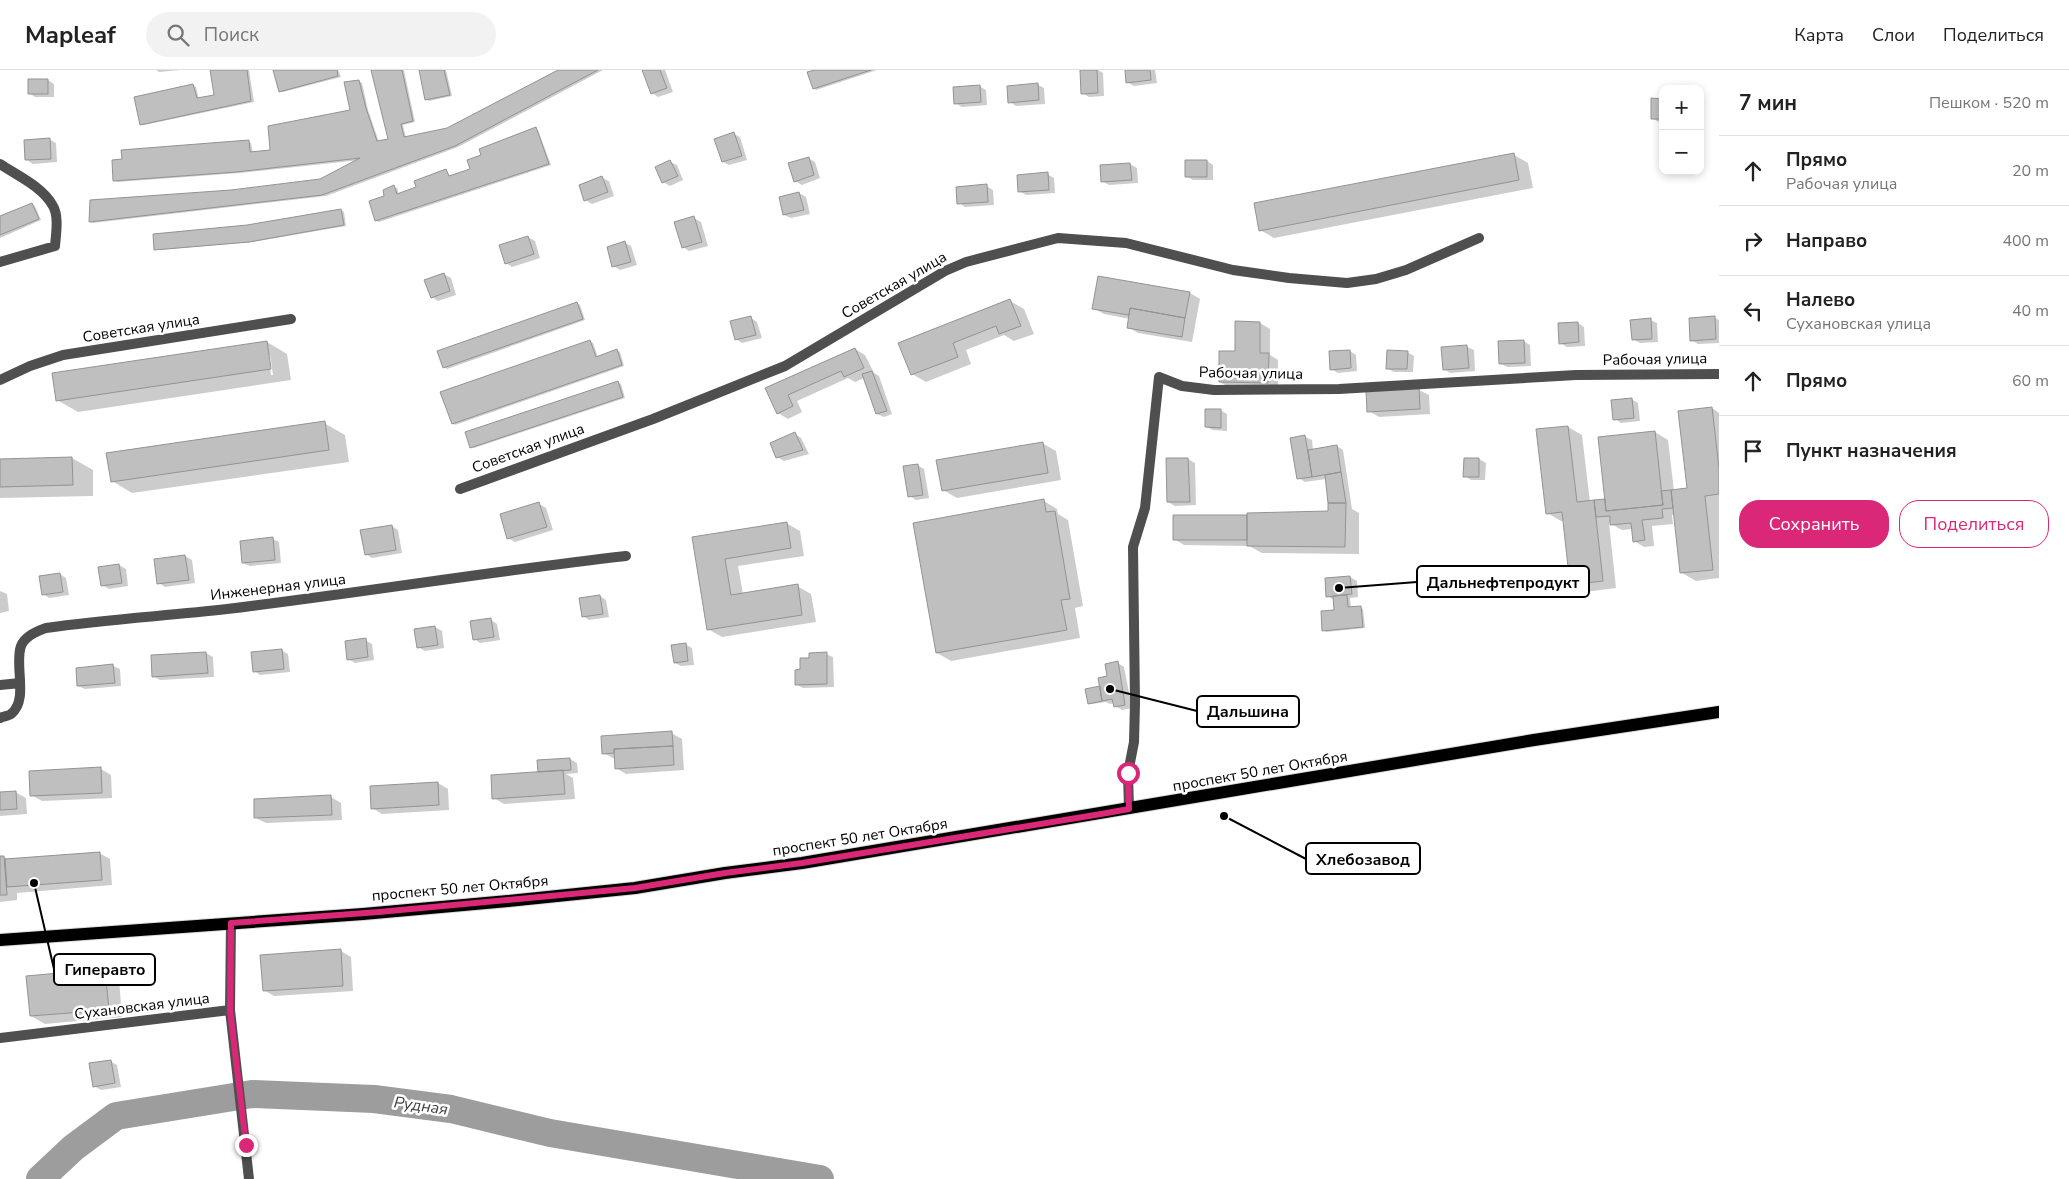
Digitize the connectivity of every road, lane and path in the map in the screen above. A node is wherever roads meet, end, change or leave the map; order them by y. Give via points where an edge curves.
1 (0, 164) edge
2 (1479, 238) dead end
3 (0, 262) edge
4 (291, 319) dead end
5 (1719, 374) edge
6 (0, 380) edge
7 (460, 489) dead end
8 (626, 556) dead end
9 (20, 683) junction
10 (0, 685) edge
11 (1719, 712) edge
12 (0, 718) edge
13 (1129, 809) junction
14 (231, 923) junction
15 (0, 940) edge
16 (230, 1010) junction
17 (0, 1038) edge
18 (249, 1179) edge

1 - 3 street via 39,189 54,207 56,246
2 - 7 street, Советская улица via 1406,270 1347,283 1233,270 1126,243 1058,238 966,262 945,271 785,366 653,419
4 - 6 street, Советская улица via 64,355
5 - 13 street, Рабочая улица via 1576,375 1339,389 1214,390 1182,386 1159,377 1145,508 1133,547 1135,712 1128,773
8 - 9 street, Инженерная улица via 226,609 46,628 32,634 22,645
9 - 10 street
9 - 12 street, Инженерная улица via 20,700 12,714
11 - 13 main road, проспект 50 лет Октября
13 - 14 main road, проспект 50 лет Октября via 635,888
14 - 15 main road, проспект 50 лет Октября
14 - 16 street, Сухановская улица
16 - 17 street, Сухановская улица
16 - 18 street

